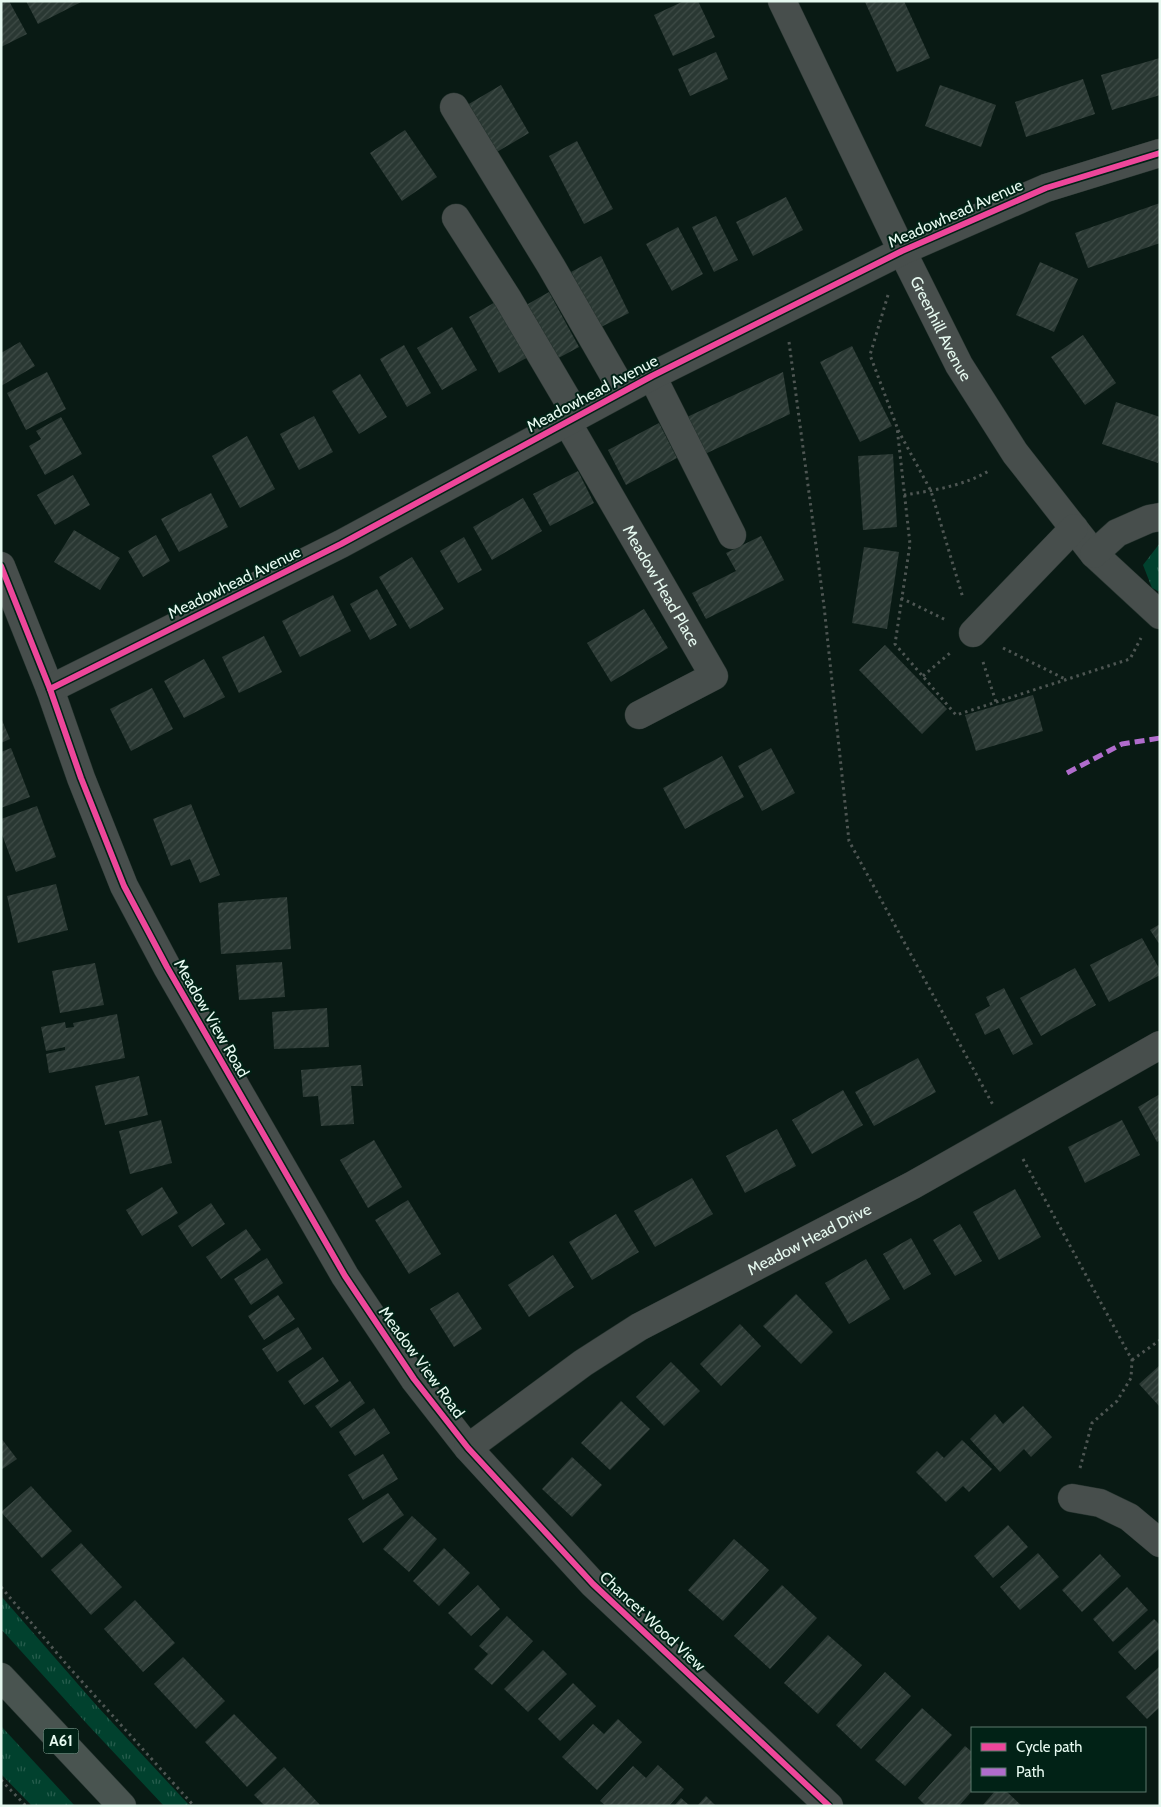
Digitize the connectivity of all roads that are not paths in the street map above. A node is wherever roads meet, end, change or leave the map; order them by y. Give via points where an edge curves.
1 (782, 1) edge
2 (454, 107) dead end
3 (1160, 153) edge
4 (456, 218) dead end
5 (902, 250) junction
6 (652, 376) junction
7 (623, 391) junction
8 (572, 419) junction
9 (1160, 517) edge
10 (1074, 528) junction
11 (732, 536) dead end
12 (1094, 554) junction
13 (1, 566) edge
14 (1157, 613) edge
15 (973, 632) road end
16 (50, 689) junction
17 (638, 715) dead end
18 (1160, 1044) edge
19 (468, 1448) junction
20 (1072, 1498) road end
21 (1160, 1543) edge
22 (1, 1677) edge
23 (122, 1806) edge
24 (829, 1806) edge

1 - 5 street, Greenhill Avenue
2 - 7 street
3 - 5 street, Meadowhead Avenue via 1046,188
4 - 8 street via 508,299
5 - 6 street, Meadowhead Avenue
5 - 10 street, Greenhill Avenue via 959,365 1015,452
6 - 7 street, Meadowhead Avenue
6 - 11 street
7 - 8 street, Meadowhead Avenue
8 - 16 street, Meadowhead Avenue via 341,544
8 - 17 street, Meadow Head Place via 714,676
9 - 12 street via 1117,533
10 - 12 street, Greenhill Avenue
10 - 15 street
12 - 14 street, Greenhill Avenue
13 - 16 street, Meadow View Road
16 - 19 street, Meadow View Road via 124,886 167,967 345,1276 414,1379
18 - 19 street, Meadow Head Drive via 913,1185 639,1327 582,1363
19 - 24 street, Chancet Wood View via 593,1584
20 - 21 street via 1100,1503 1129,1517
22 - 23 highway, A61

